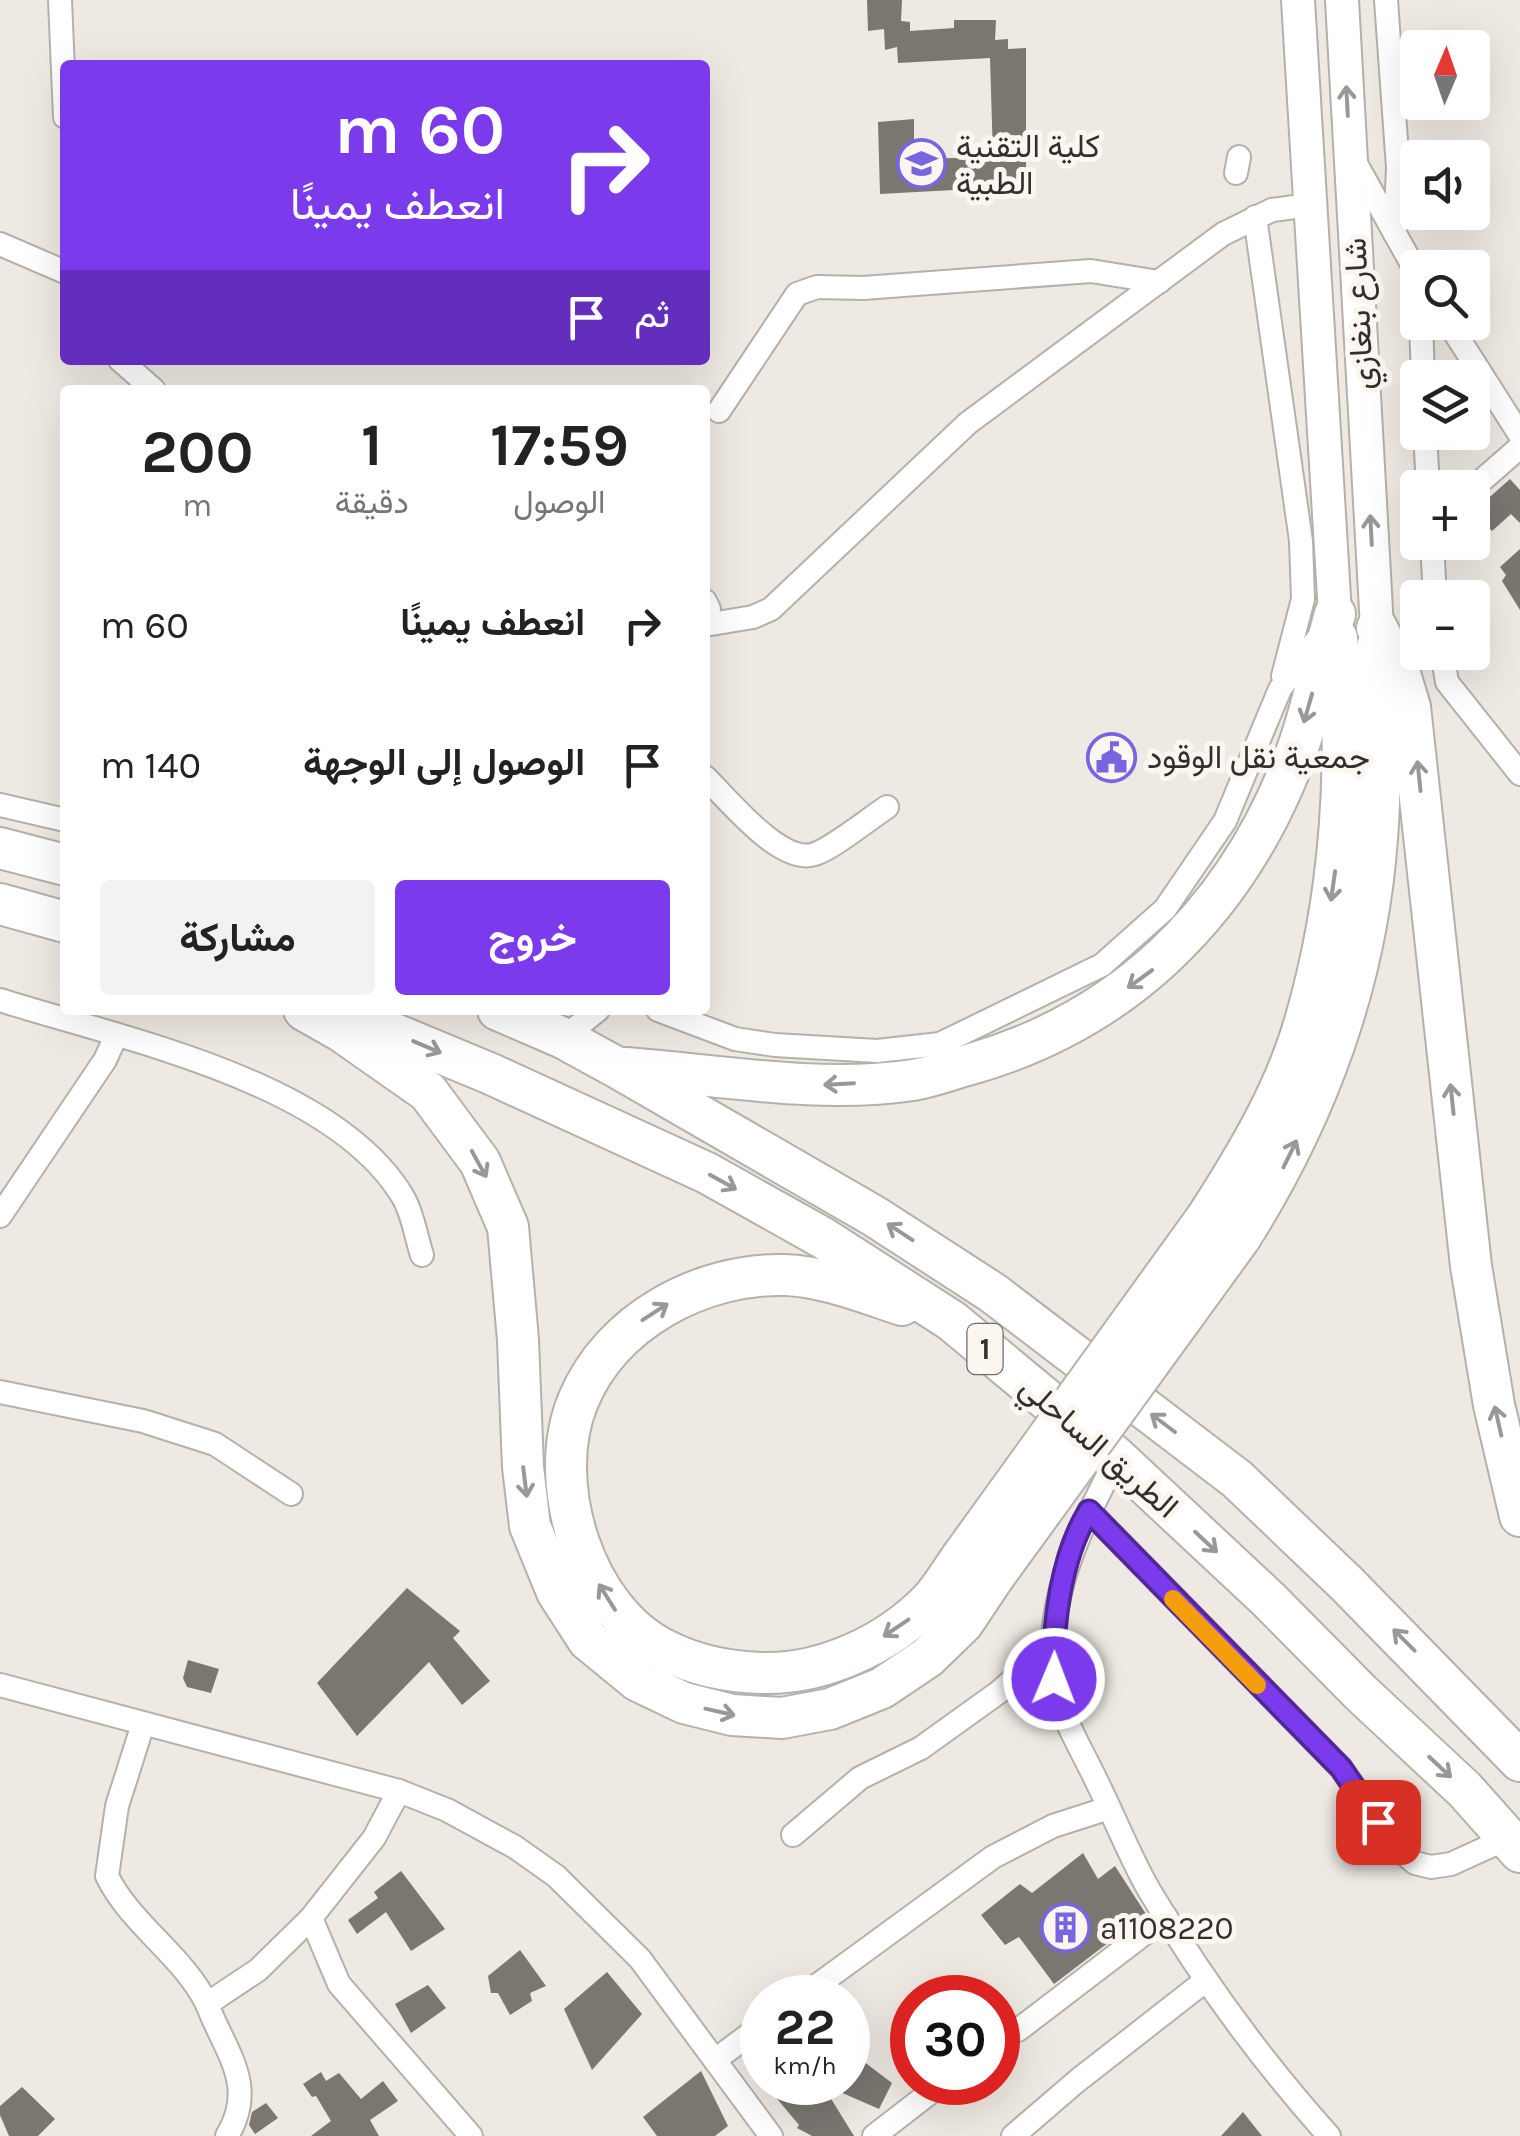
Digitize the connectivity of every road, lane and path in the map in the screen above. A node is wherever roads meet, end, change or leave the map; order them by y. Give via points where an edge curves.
1 (60, 0) edge
2 (1298, 0) edge
3 (1342, 0) edge
4 (1386, 0) edge
5 (63, 60) edge
6 (1350, 150) junction
7 (1310, 205) junction
8 (1256, 218) junction
9 (1395, 234) junction
10 (0, 244) edge
11 (1404, 250) edge
12 (60, 270) edge
13 (1158, 282) junction
14 (1459, 340) edge
15 (126, 365) edge
16 (148, 385) edge
17 (719, 411) dead end
18 (1520, 435) edge
19 (1520, 446) edge
20 (1490, 473) edge
21 (1335, 614) junction
22 (710, 623) edge
23 (1377, 628) junction
24 (1445, 670) edge
25 (1280, 689) junction
26 (1520, 774) edge
27 (710, 782) edge
28 (0, 805) edge
29 (886, 807) dead end
30 (60, 819) edge
31 (0, 848) edge
32 (60, 864) edge
33 (0, 904) edge
34 (60, 921) edge
35 (0, 1000) edge
36 (313, 1015) edge
37 (349, 1015) edge
38 (509, 1015) edge
39 (592, 1015) edge
40 (671, 1015) edge
41 (116, 1036) junction
42 (562, 1038) junction
43 (616, 1067) junction
44 (0, 1216) edge
45 (1224, 1227) junction
46 (422, 1255) dead end
47 (952, 1321) junction
48 (0, 1392) edge
49 (1117, 1458) junction
50 (291, 1494) dead end
51 (1089, 1511) junction
52 (1520, 1516) edge
53 (977, 1568) junction
54 (1052, 1646) junction
55 (0, 1685) edge
56 (143, 1724) junction
57 (1520, 1761) edge
58 (399, 1790) junction
59 (1109, 1808) junction
60 (793, 1835) dead end
61 (1514, 1845) edge
62 (1166, 1917) junction
63 (311, 1918) junction
64 (832, 1975) edge
65 (1205, 1981) junction
66 (207, 2004) junction
67 (1020, 2028) edge
68 (740, 2041) edge
69 (715, 2060) junction
70 (914, 2105) edge
71 (228, 2136) edge
72 (471, 2136) edge
73 (771, 2136) edge
74 (874, 2136) edge
75 (1013, 2136) edge
76 (1329, 2136) edge

1 - 5 street
2 - 7 main road, شارع بنغازي
6 -> 3 main road, شارع بنغازي
4 - 9 street via 1398,168
6 - 9 street
23 -> 6 main road, شارع بنغازي
7 - 8 street
7 - 21 main road, شارع بنغازي
8 - 13 street
8 - 25 street via 1301,541 1303,599
9 - 11 street
10 - 12 street
13 - 17 street via 1091,271 817,287 797,294
13 - 22 street via 968,424 771,610
14 - 18 street
15 - 16 street
19 - 20 street
21 - 25 street
21 -> 43 highway via 1290,771 1254,846 1154,968 1086,1017 1009,1053 914,1080 820,1085
21 -> 45 highway via 1342,786 1321,957 1306,1021 1249,1150
45 -> 23 highway via 1278,1178 1344,1017 1377,839
52 -> 23 highway via 1471,1266 1410,707
24 - 26 street via 1447,682
25 - 40 street via 1226,821 1165,909 1102,966 940,1044 877,1051 775,1046
27 - 29 street via 776,846 792,853 814,856
28 - 30 street
31 - 32 highway
33 - 34 highway
35 - 41 street
36 -> 53 highway via 428,1092 480,1162 508,1227 530,1526 557,1592 588,1640 638,1681 684,1702 732,1715 782,1718 830,1709 882,1688 928,1657 963,1622
37 -> 47 highway, الطريق الساحلي / 1 via 707,1173
38 - 42 highway, الطريق الساحلي
39 - 42 street
41 - 44 street
41 - 46 street via 227,1072 351,1138 405,1200
42 - 43 highway, الطريق الساحلي
57 -> 43 highway, الطريق الساحلي via 1237,1479 993,1293
45 - 53 highway, bridge
47 - 49 highway, الطريق الساحلي / 1
53 -> 47 highway via 900,1628 841,1660 784,1674 725,1672 664,1650 618,1614 584,1562 566,1495 578,1401 606,1356 650,1312 713,1282 786,1275
48 - 50 street via 143,1421 215,1444
49 - 51 street
49 -> 61 highway, الطريق الساحلي / 1 via 1466,1790
51 - 54 street via 1065,1575
51 - 61 street via 1341,1768 1415,1863 1451,1864
54 - 59 street via 1066,1714
54 - 60 street via 922,1748 860,1778
55 - 56 street
56 - 58 street
56 - 66 street via 117,1806 107,1876
58 - 63 street via 374,1838
58 - 69 street via 446,1810 556,1876 640,1959
59 - 62 street
59 - 64 street via 1052,1826 993,1858
62 - 65 street
62 - 67 street
63 - 66 street via 258,1970
63 - 72 street via 339,1984
65 - 75 street
65 - 76 street
66 - 71 street via 240,2082 240,2113
68 - 69 street
69 - 73 street
70 - 74 street

